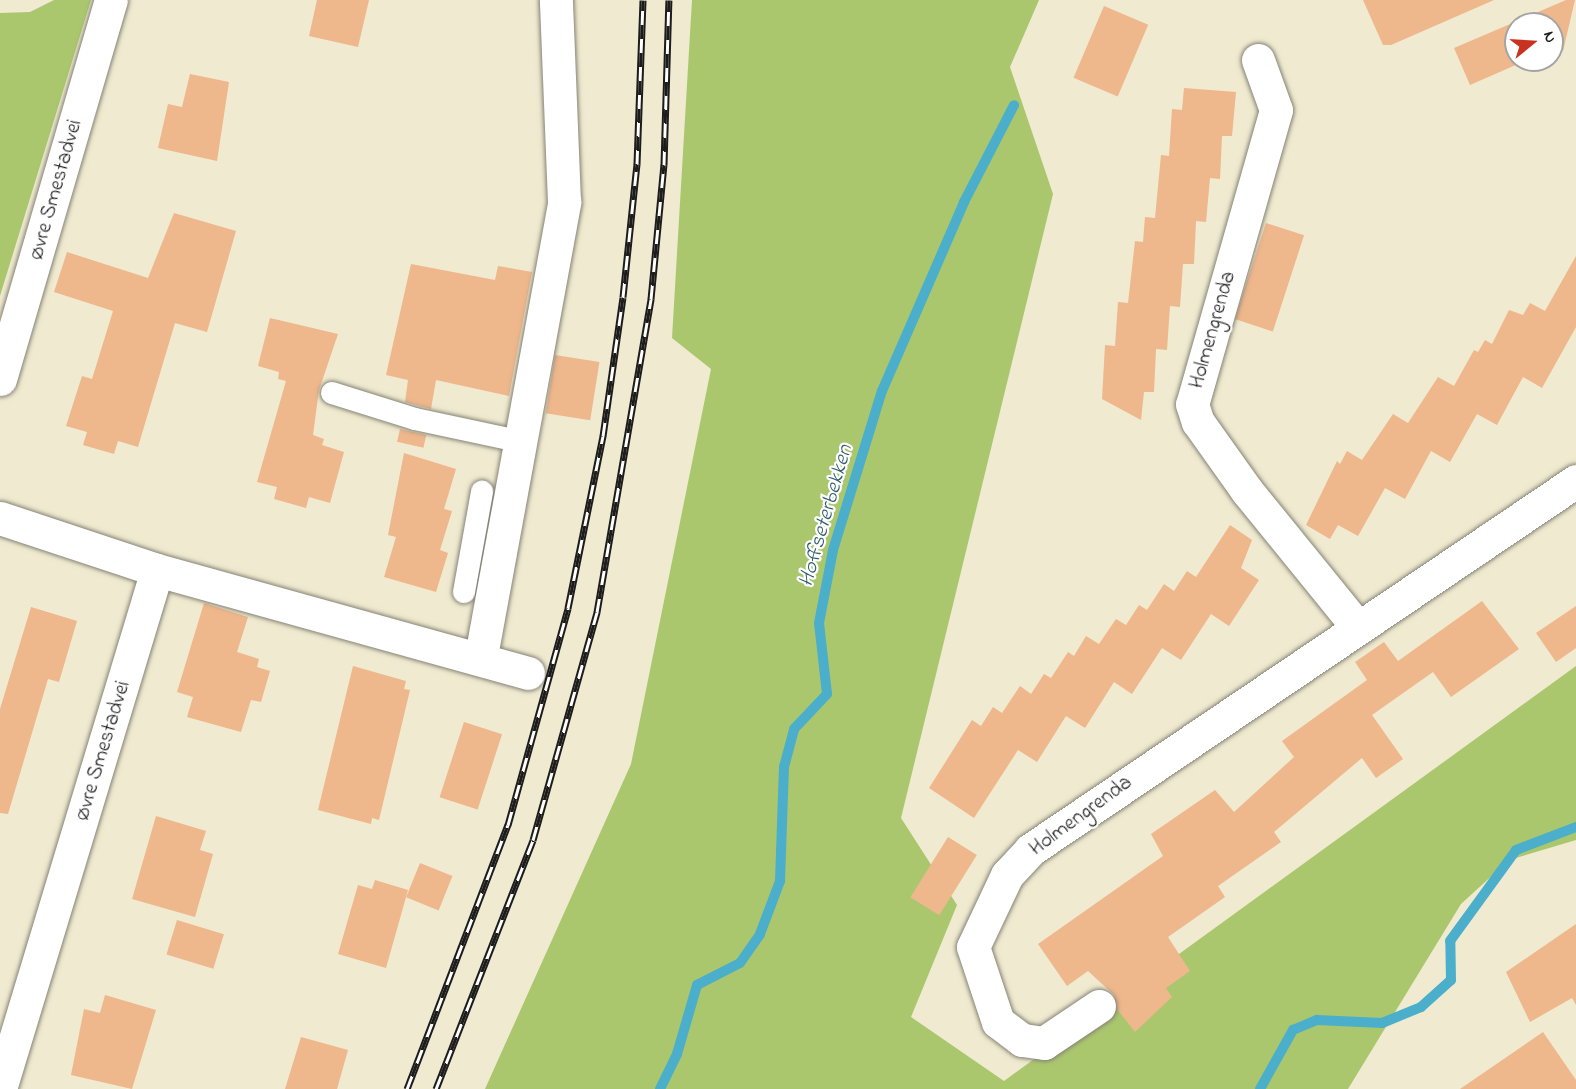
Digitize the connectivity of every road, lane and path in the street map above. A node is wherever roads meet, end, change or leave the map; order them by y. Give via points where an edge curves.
1 (111, 0) edge
2 (556, 0) edge
3 (1258, 60) dead end
4 (0, 379) edge
5 (332, 393) dead end
6 (522, 442) junction
7 (1576, 481) edge
8 (482, 492) dead end
9 (0, 518) edge
10 (486, 548) junction
11 (157, 570) junction
12 (464, 591) dead end
13 (1356, 625) junction
14 (481, 656) junction
15 (528, 673) dead end
16 (1099, 1006) dead end
17 (0, 1089) edge

1 - 4 street, Øvre Smestadvei
2 - 6 street via 564,202
3 - 13 street, Holmengrenda via 1276,110 1192,404 1198,422 1247,491
5 - 6 lane via 415,419
6 - 10 street
7 - 13 street, Holmengrenda
8 - 10 lane
9 - 11 street
10 - 12 lane
10 - 14 street
11 - 14 street
11 - 17 street, Øvre Smestadvei
13 - 16 street, Holmengrenda via 1030,850 1007,875 974,947 998,1022 1022,1040 1044,1043
14 - 15 street

